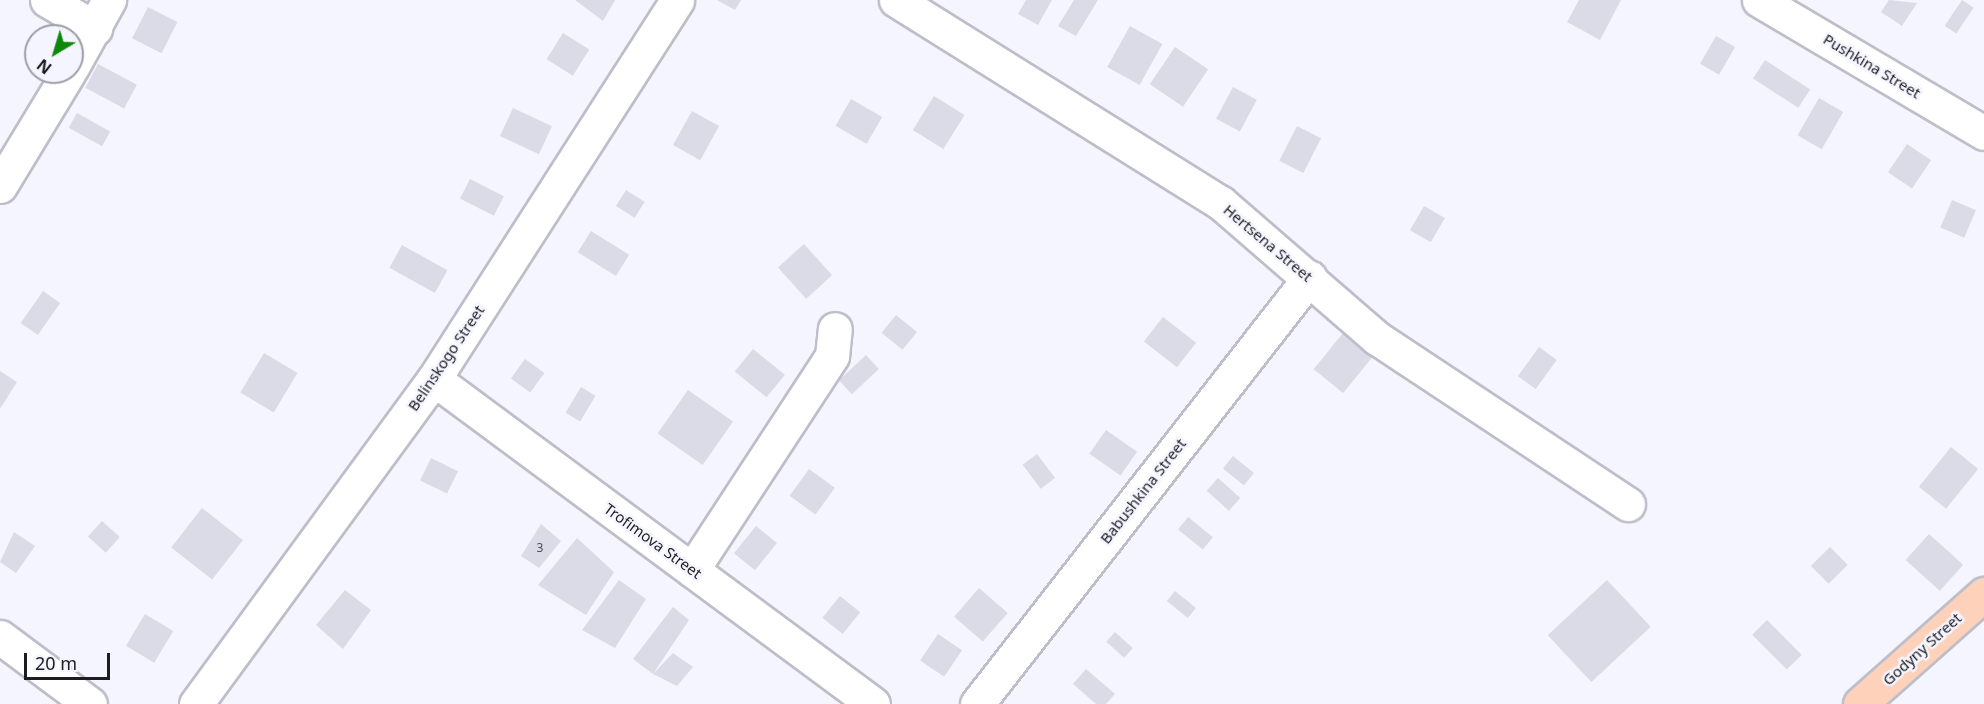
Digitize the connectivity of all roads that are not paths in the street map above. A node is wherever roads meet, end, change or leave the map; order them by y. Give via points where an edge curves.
1 (47, 0) edge
2 (678, 0) edge
3 (896, 0) edge
4 (1759, 0) edge
5 (102, 14) edge
6 (84, 46) edge
7 (62, 84) edge
8 (1984, 133) edge
9 (0, 186) edge
10 (1310, 277) junction
11 (835, 329) dead end
12 (434, 379) junction
13 (1628, 504) dead end
14 (692, 570) junction
15 (1984, 594) edge
16 (0, 637) edge
17 (90, 704) edge
18 (196, 704) edge
19 (873, 704) edge
20 (977, 704) edge
21 (1860, 704) edge

1 - 5 street
2 - 12 street, Belinskogo Street
3 - 10 street, Hertsena Street via 1221,203
4 - 8 street, Pushkina Street
5 - 6 street
7 - 9 street
10 - 13 street, Hertsena Street via 1377,338
10 - 20 street, Babushkina Street
11 - 14 street via 832,356
12 - 14 street, Trofimova Street
12 - 18 street, Belinskogo Street
14 - 19 street, Trofimova Street
15 - 21 main road, Godyny Street
16 - 17 street

